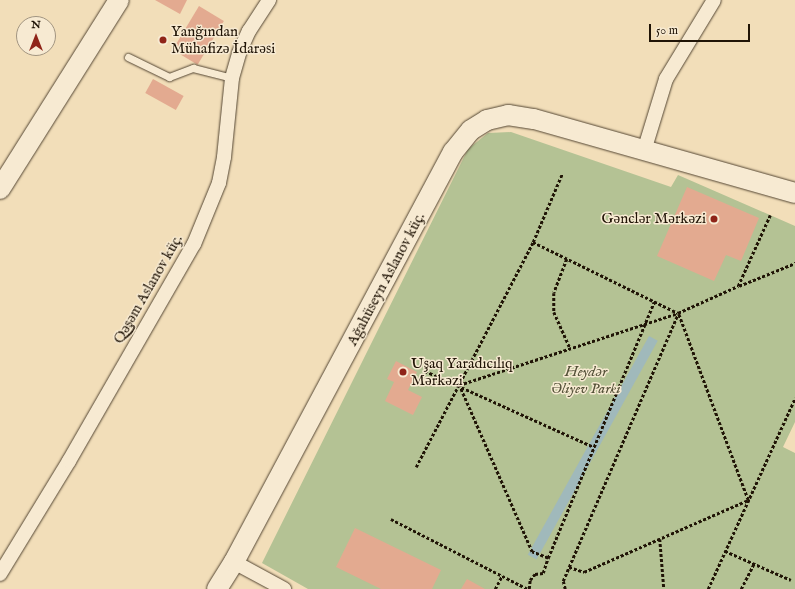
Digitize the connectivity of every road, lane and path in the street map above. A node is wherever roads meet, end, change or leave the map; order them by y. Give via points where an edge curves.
1 (118, 0) edge
2 (269, 0) edge
3 (714, 0) edge
4 (128, 57) dead end
5 (232, 78) junction
6 (644, 151) junction
7 (562, 174) dead end
8 (0, 190) edge
9 (795, 193) edge
10 (770, 215) dead end
11 (533, 242) junction
12 (567, 259) junction
13 (795, 263) edge
14 (738, 286) junction
15 (654, 302) junction
16 (678, 313) junction
17 (646, 323) junction
18 (570, 348) junction
19 (426, 371) dead end
20 (459, 385) junction
21 (795, 398) edge
22 (594, 447) junction
23 (416, 467) dead end
24 (748, 500) junction
25 (391, 519) dead end
26 (660, 539) junction
27 (725, 551) junction
28 (548, 558) junction
29 (234, 562) junction
30 (754, 564) junction
31 (569, 567) junction
32 (0, 574) edge
33 (502, 576) junction
34 (791, 580) dead end
35 (217, 589) edge
36 (284, 589) edge
37 (495, 589) edge
38 (528, 589) edge
39 (565, 589) edge
40 (664, 589) edge
41 (708, 589) edge
42 (741, 589) edge

1 - 8 street
2 - 5 street, Qəşəm Aslanov küç. via 248,31
3 - 6 street via 666,79
4 - 5 lane via 169,77 194,68
5 - 32 street, Qəşəm Aslanov küç. via 219,183 194,244 69,461
6 - 9 street, Ağahüseyn Aslanov küç.
6 - 29 street, Ağahüseyn Aslanov küç. via 534,119 508,115 487,120 471,130 453,152
7 - 11 path
10 - 14 path
11 - 12 path
11 - 20 path
12 - 15 path
12 - 18 path via 554,293 554,312
13 - 14 path
14 - 16 path
15 - 16 path
15 - 17 path
16 - 17 path
16 - 24 path
16 - 31 path
17 - 18 path
17 - 22 path
18 - 20 path
19 - 20 path
20 - 22 path
20 - 23 path
20 - 28 path via 532,552
21 - 24 path
22 - 28 path
24 - 26 path
24 - 27 path
25 - 33 path
26 - 31 path via 584,572
26 - 40 path
27 - 30 path
27 - 41 path
28 - 38 path via 543,573 535,574
29 - 35 street, Ağahüseyn Aslanov küç.
29 - 36 street
30 - 34 path
30 - 42 path
31 - 39 path via 563,581
33 - 37 path
33 - 38 path

